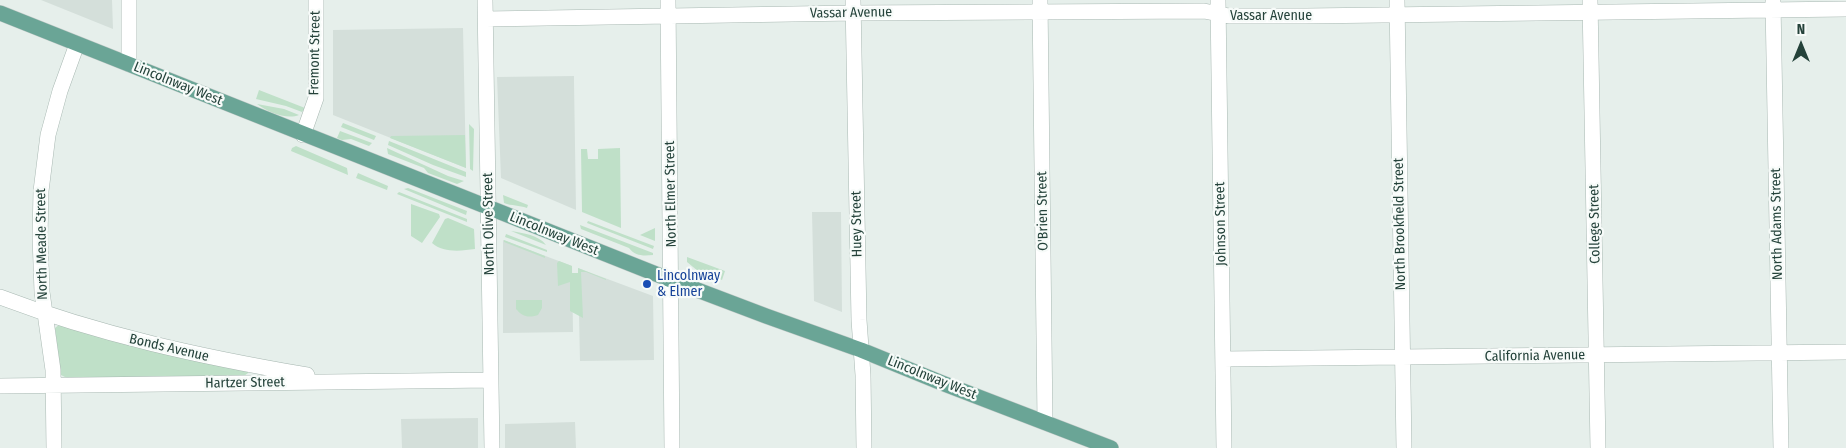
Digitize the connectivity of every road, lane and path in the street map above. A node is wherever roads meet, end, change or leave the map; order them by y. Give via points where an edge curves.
1 (128, 0) edge
2 (316, 0) edge
3 (486, 0) edge
4 (1773, 5) edge
5 (853, 6) edge
6 (1040, 6) edge
7 (1590, 6) edge
8 (1218, 7) edge
9 (1397, 7) edge
10 (668, 8) edge
11 (1846, 9) edge
12 (0, 13) edge
13 (486, 18) junction
14 (77, 44) junction
15 (129, 64) junction
16 (303, 135) junction
17 (489, 207) junction
18 (671, 280) junction
19 (0, 297) edge
20 (44, 313) junction
21 (861, 350) junction
22 (1846, 352) edge
23 (1779, 353) junction
24 (1597, 355) junction
25 (1401, 357) junction
26 (1223, 359) junction
27 (491, 380) junction
28 (343, 382) junction
29 (53, 385) junction
30 (0, 386) edge
31 (1045, 422) junction
32 (54, 448) edge
33 (492, 448) edge
34 (672, 448) edge
35 (864, 448) edge
36 (1111, 448) edge
37 (1224, 448) edge
38 (1404, 448) edge
39 (1598, 448) edge
40 (1781, 448) edge

1 - 15 street
2 - 16 street, Fremont Street via 316,98
3 - 13 street, North Olive Street
4 - 7 street, Vassar Avenue
4 - 11 street, Vassar Avenue
4 - 23 street, North Adams Street
5 - 6 street, Vassar Avenue
5 - 10 street, Vassar Avenue
5 - 21 street, Huey Street
6 - 8 street, Vassar Avenue via 1204,11
6 - 31 street, O'Brien Street
7 - 9 street, Vassar Avenue
7 - 24 street, College Street
8 - 9 street, Vassar Avenue via 1229,16
8 - 26 street, Johnson Street
9 - 25 street, North Brookfield Street
10 - 13 street, Vassar Avenue
10 - 18 street, North Elmer Street
12 - 14 main road, Lincolnway West
13 - 17 street, North Olive Street
14 - 15 main road, Lincolnway West
14 - 20 street, North Meade Street via 60,91 43,165 40,236
15 - 16 main road, Lincolnway West
16 - 17 main road, Lincolnway West
17 - 18 main road, Lincolnway West
17 - 27 street, North Olive Street
18 - 21 main road, Lincolnway West
18 - 34 street, North Elmer Street
19 - 20 street, Bonds Avenue
20 - 28 street, Bonds Avenue via 160,346
20 - 29 street, North Meade Street
21 - 31 main road, Lincolnway West
21 - 35 street, Huey Street
22 - 23 street, California Avenue
23 - 24 street, California Avenue
23 - 40 street, North Adams Street
24 - 25 street, California Avenue
24 - 39 street, College Street
25 - 26 street, California Avenue
25 - 38 street, North Brookfield Street
26 - 37 street, Johnson Street
27 - 28 street, Hartzer Street
27 - 33 street, North Olive Street
28 - 29 street, Hartzer Street
29 - 30 street, Hartzer Street
29 - 32 street, North Meade Street
31 - 36 main road, Lincolnway West

